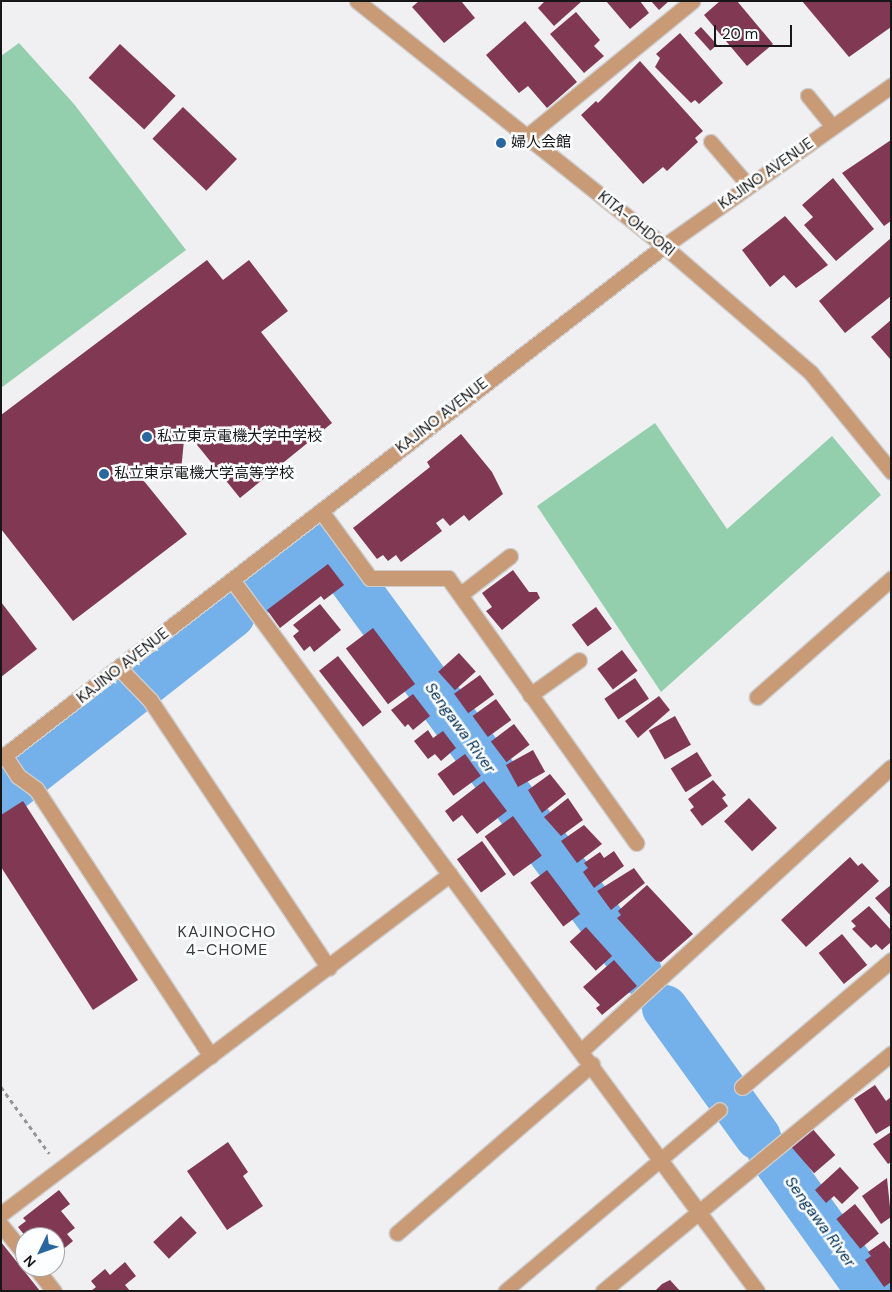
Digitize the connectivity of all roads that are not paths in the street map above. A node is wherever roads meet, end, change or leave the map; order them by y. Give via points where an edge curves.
1 (357, 1) edge
2 (692, 1) edge
3 (891, 86) edge
4 (808, 96) dead end
5 (833, 127) junction
6 (526, 137) junction
7 (711, 142) dead end
8 (749, 186) junction
9 (664, 246) junction
10 (891, 471) edge
11 (322, 511) junction
12 (510, 556) dead end
13 (891, 579) edge
14 (233, 581) junction
15 (461, 594) junction
16 (579, 660) dead end
17 (120, 669) junction
18 (530, 695) junction
19 (757, 697) dead end
20 (3, 757) edge
21 (891, 767) edge
22 (636, 843) dead end
23 (450, 874) junction
24 (891, 960) edge
25 (329, 968) junction
26 (581, 1051) junction
27 (891, 1054) edge
28 (211, 1056) junction
29 (592, 1064) junction
30 (742, 1087) dead end
31 (720, 1110) dead end
32 (663, 1161) junction
33 (702, 1212) junction
34 (1, 1214) edge
35 (1, 1225) edge
36 (397, 1233) dead end
37 (15, 1242) edge
38 (43, 1277) edge
39 (54, 1291) edge
40 (506, 1291) edge
41 (603, 1291) edge
42 (756, 1291) edge

1 - 6 street, KITA-OHDORI
2 - 6 street
3 - 5 street, KAJINO AVENUE
4 - 5 lane
5 - 8 street, KAJINO AVENUE
6 - 9 street, KITA-OHDORI
7 - 8 lane
8 - 9 street, KAJINO AVENUE
9 - 10 street, KITA-OHDORI via 811,373
9 - 11 street, KAJINO AVENUE
11 - 14 street, KAJINO AVENUE
11 - 15 street via 370,578 448,578
12 - 15 street
13 - 19 street
14 - 17 street, KAJINO AVENUE
14 - 23 street
15 - 18 street
16 - 18 street
17 - 20 street, KAJINO AVENUE
17 - 25 street via 150,700
18 - 22 street
20 - 28 street via 18,776 36,789
21 - 26 street
23 - 25 street
23 - 26 street
24 - 30 street
25 - 28 street
26 - 29 street
27 - 33 street
28 - 34 street
29 - 32 street
29 - 36 street
31 - 32 lane
32 - 33 street
32 - 40 lane
33 - 41 street
33 - 42 street
35 - 37 street
38 - 39 street

